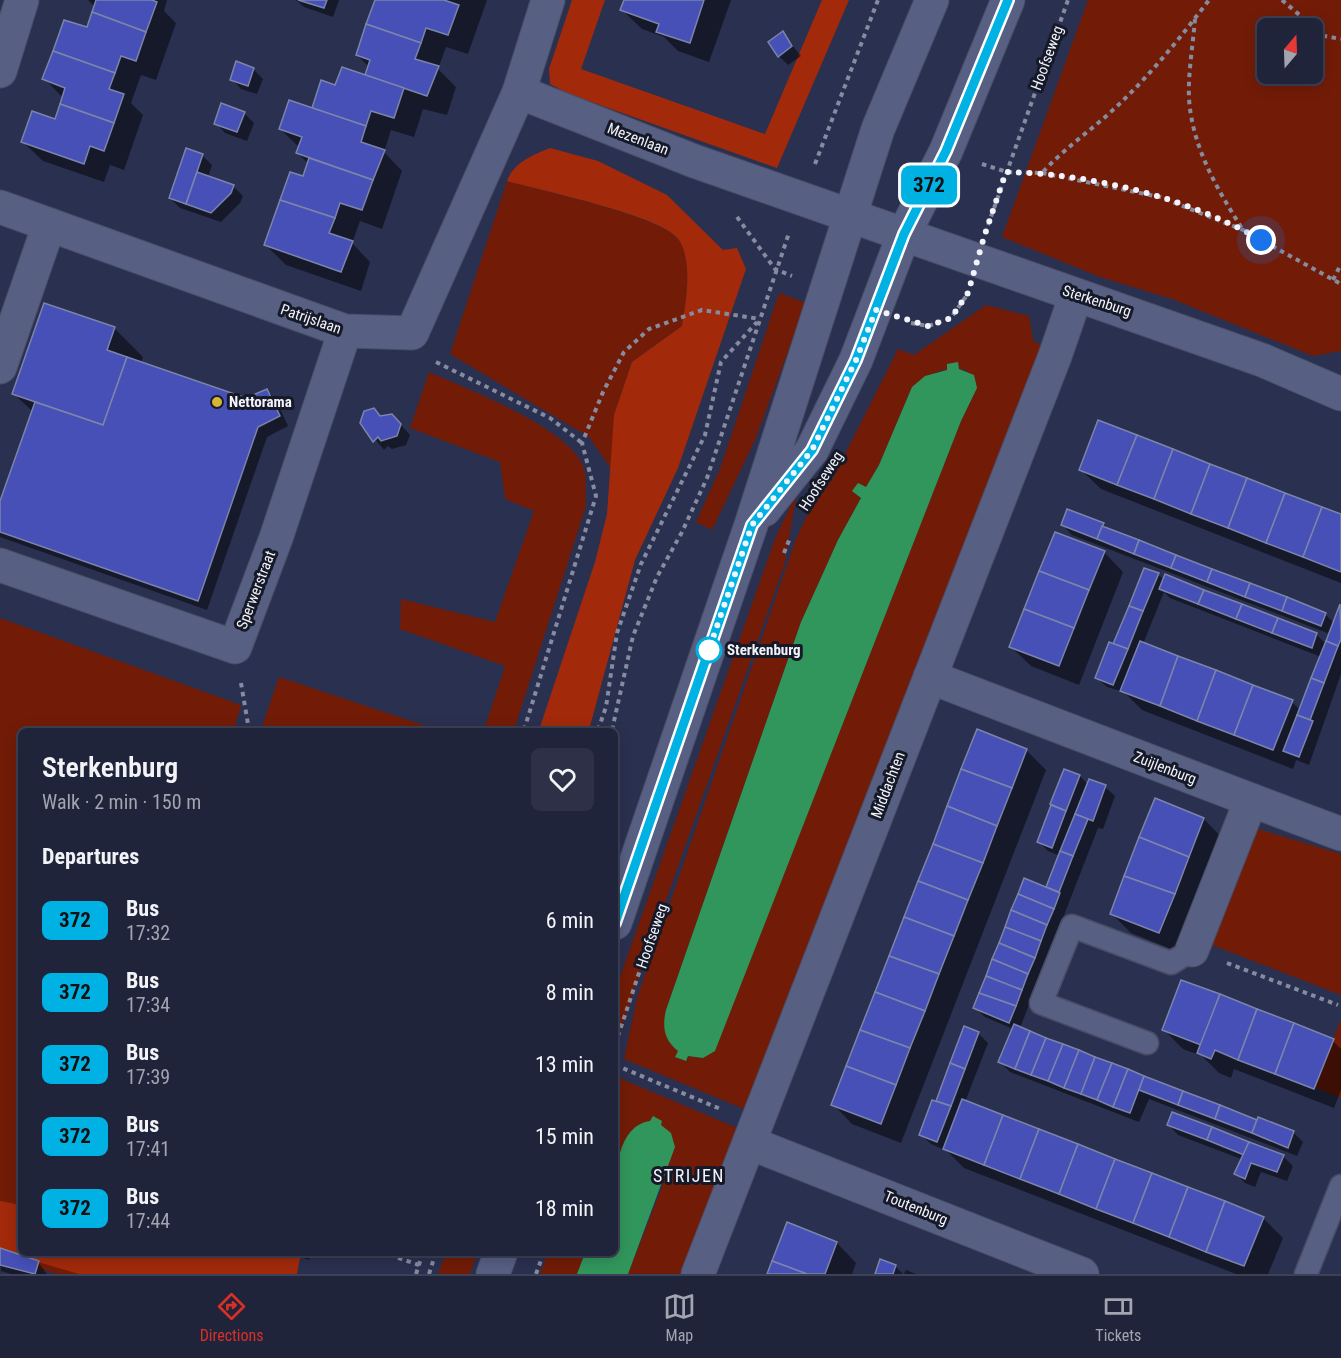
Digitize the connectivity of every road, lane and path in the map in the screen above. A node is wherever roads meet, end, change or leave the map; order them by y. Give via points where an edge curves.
1 (22, 0) edge
2 (548, 0) edge
3 (878, 0) edge
4 (932, 0) edge
5 (1008, 0) edge
6 (1068, 0) edge
7 (1209, 0) edge
8 (1282, 0) edge
9 (1195, 18) junction
10 (1341, 39) edge
11 (0, 71) edge
12 (519, 92) junction
13 (1006, 172) junction
14 (1042, 173) junction
15 (802, 199) junction
16 (0, 207) edge
17 (735, 215) dead end
18 (850, 215) junction
19 (49, 225) junction
20 (1244, 230) junction
21 (904, 234) junction
22 (978, 260) junction
23 (1341, 264) edge
24 (775, 269) junction
25 (1333, 280) junction
26 (1341, 284) edge
27 (826, 290) junction
28 (1076, 295) junction
29 (876, 310) junction
30 (760, 320) junction
31 (912, 321) junction
32 (907, 329) dead end
33 (345, 332) junction
34 (412, 333) junction
35 (0, 367) edge
36 (1341, 394) edge
37 (582, 443) junction
38 (752, 525) junction
39 (793, 531) dead end
40 (781, 561) dead end
41 (0, 565) edge
42 (235, 647) junction
43 (930, 677) junction
44 (249, 728) edge
45 (525, 728) edge
46 (599, 728) edge
47 (612, 728) edge
48 (1251, 800) junction
49 (1341, 834) edge
50 (618, 914) edge
51 (652, 935) dead end
52 (1192, 950) junction
53 (1338, 1005) dead end
54 (618, 1036) edge
55 (1147, 1042) dead end
56 (618, 1066) edge
57 (753, 1134) junction
58 (1341, 1186) edge
59 (392, 1256) edge
60 (422, 1256) edge
61 (435, 1256) edge
62 (500, 1256) edge
63 (543, 1256) edge
64 (419, 1266) junction
65 (416, 1274) edge
66 (429, 1274) edge
67 (493, 1274) edge
68 (536, 1274) edge
69 (698, 1274) edge
70 (1082, 1274) edge
71 (1306, 1274) edge

1 - 11 street
2 - 12 street
3 - 15 path
4 - 18 street, Hoofseweg via 878,129
5 - 21 street, Hoofseweg via 946,151
6 - 13 path, Hoofseweg
7 - 9 path
8 - 10 path via 1324,36
9 - 14 path via 1147,76
9 - 20 path via 1189,98 1199,150 1220,194
12 - 15 street, Mezenlaan
12 - 34 street
13 - 14 path
13 - 22 path, Hoofseweg
14 - 20 path via 1160,197
15 - 18 street, Mezenlaan
15 - 24 path
16 - 19 street, Patrijslaan
17 - 24 path
18 - 21 street, Sterkenburg
18 - 27 street, Hoofseweg
19 - 33 street, Patrijslaan
19 - 35 street
20 - 25 path
21 - 22 street, Sterkenburg
21 - 29 street, Hoofseweg
22 - 28 street, Sterkenburg
22 - 31 path, Hoofseweg via 968,293 951,318 928,326
23 - 25 path
24 - 27 path
24 - 30 path
25 - 26 path
27 - 38 street, Hoofseweg
28 - 36 street, Sterkenburg via 1262,360
28 - 43 street, Middachten
29 - 31 path, Hoofseweg
29 - 38 street, Hoofseweg via 812,450
30 - 37 path via 702,310 649,329 624,352
30 - 46 path via 721,362 705,435 641,564 617,633 606,707
30 - 47 path via 707,477 657,577 633,636
31 - 32 path
33 - 34 street, Patrijslaan
33 - 42 street, Sperwerstraat
34 - 37 path via 436,362 550,418
37 - 45 path via 596,496
38 - 50 street, Hoofseweg
39 - 40 path
41 - 42 street, Sperwerstraat
42 - 44 path
43 - 48 street, Zuijlenburg
43 - 57 street, Middachten
48 - 49 street, Zuijlenburg
48 - 52 street
51 - 54 path, Hoofseweg
52 - 53 path
52 - 55 lane via 1171,963 1072,926 1041,1002
56 - 57 path
57 - 69 street, Middachten
57 - 70 street, Toutenburg
58 - 71 lane
59 - 64 path
60 - 64 path
61 - 66 path
62 - 67 street
63 - 68 path
64 - 65 path

